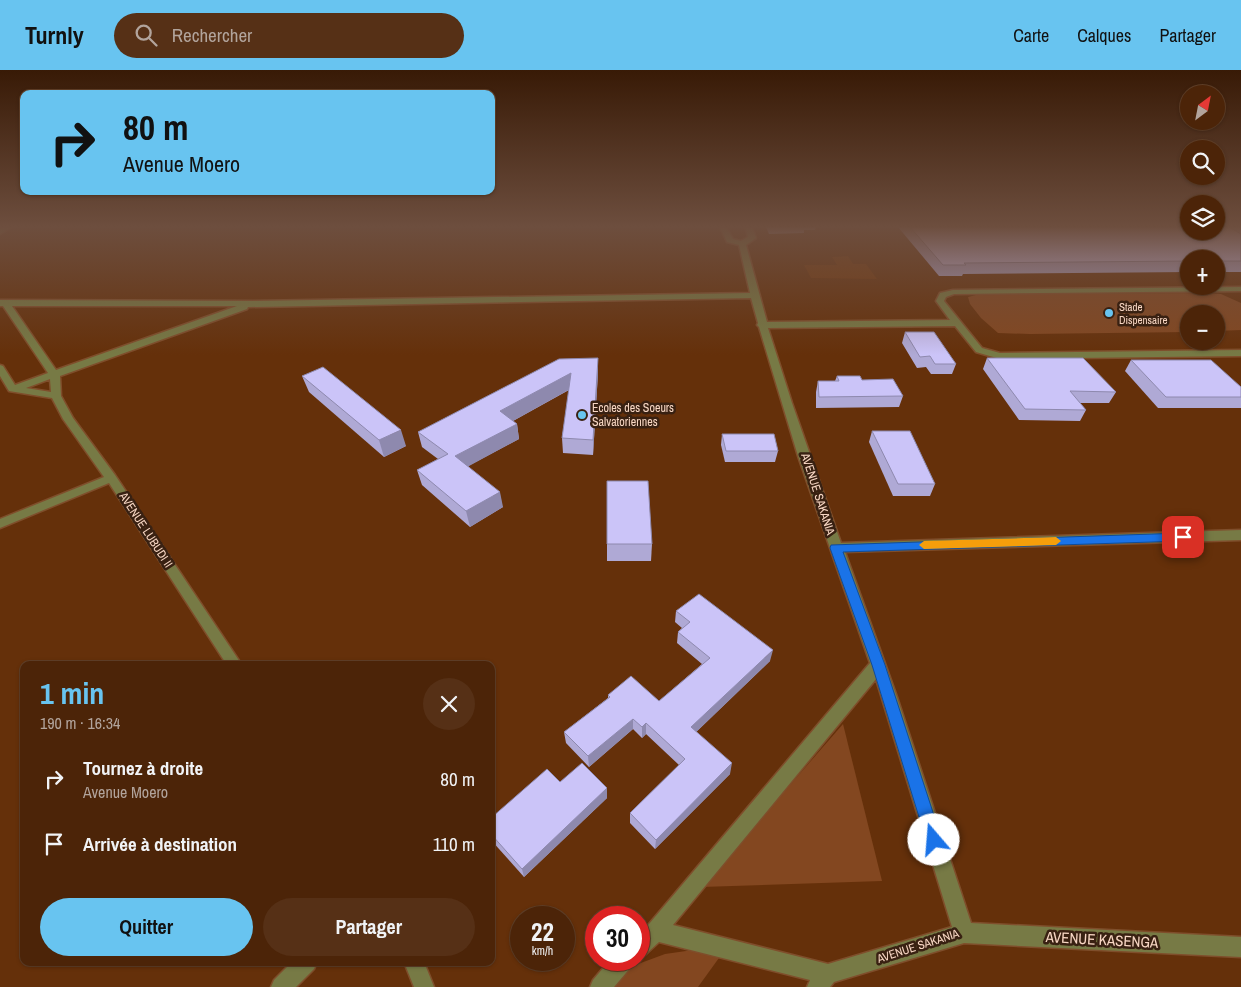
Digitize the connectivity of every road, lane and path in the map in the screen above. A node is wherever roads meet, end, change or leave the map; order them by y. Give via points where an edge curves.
1 (747, 270) edge
2 (1241, 289) edge
3 (753, 296) junction
4 (3, 303) edge
5 (254, 304) junction
6 (957, 323) junction
7 (761, 325) junction
8 (1241, 353) edge
9 (0, 368) edge
10 (55, 376) junction
11 (13, 389) junction
12 (56, 396) junction
13 (111, 478) junction
14 (0, 524) edge
15 (1241, 535) edge
16 (836, 548) junction
17 (232, 661) edge
18 (878, 665) junction
19 (656, 931) junction
20 (964, 933) junction
21 (650, 937) edge
22 (1241, 947) edge
23 (303, 966) edge
24 (416, 966) edge
25 (614, 971) edge
26 (822, 981) edge
27 (281, 987) edge
28 (424, 987) edge
29 (600, 987) edge

1 - 3 street, AVENUE SAKANIA
2 - 6 street via 953,292 943,295 940,301
3 - 5 street
3 - 7 street, AVENUE SAKANIA
4 - 5 street
4 - 10 street
5 - 10 street
6 - 7 street
6 - 8 street via 979,350 1000,356
7 - 16 street, AVENUE SAKANIA
9 - 11 street
10 - 11 street
10 - 12 street
11 - 12 street
12 - 13 street, AVENUE LUBUDI II via 68,419
13 - 14 street
13 - 17 street, AVENUE LUBUDI II
15 - 16 street
16 - 18 street, AVENUE SAKANIA
18 - 19 street
18 - 20 street, AVENUE SAKANIA
19 - 21 street
19 - 26 street
20 - 22 street, AVENUE KASENGA
20 - 26 street, AVENUE SAKANIA
23 - 27 street
24 - 28 street
25 - 29 street

